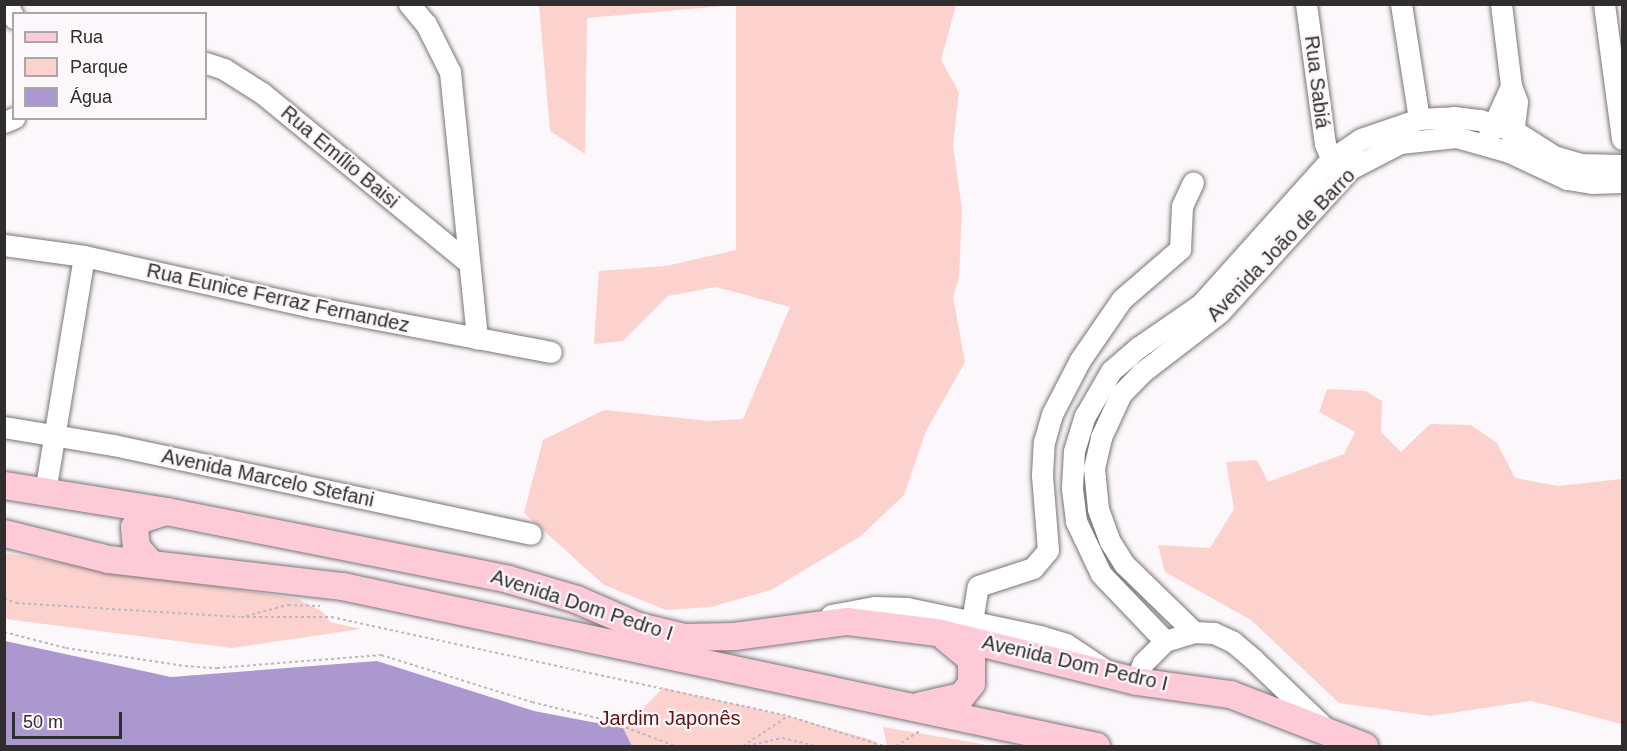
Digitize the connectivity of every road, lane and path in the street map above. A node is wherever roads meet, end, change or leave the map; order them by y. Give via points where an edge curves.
1 (409, 4) edge
2 (1306, 4) edge
3 (1401, 4) edge
4 (1501, 4) edge
5 (1604, 4) edge
6 (207, 63) edge
7 (1511, 86) junction
8 (1419, 119) junction
9 (1489, 133) junction
10 (1623, 140) edge
11 (1513, 142) junction
12 (1623, 165) edge
13 (1336, 168) junction
14 (1193, 182) dead end
15 (1623, 182) edge
16 (4, 245) edge
17 (84, 256) junction
18 (468, 262) junction
19 (477, 339) junction
20 (551, 352) dead end
21 (4, 427) edge
22 (55, 435) junction
23 (4, 485) edge
24 (45, 492) junction
25 (166, 511) junction
26 (4, 533) edge
27 (531, 534) dead end
28 (4, 547) edge
29 (108, 559) junction
30 (151, 564) junction
31 (4, 598) edge
32 (327, 606) dead end
33 (241, 617) junction
34 (972, 622) junction
35 (4, 632) edge
36 (769, 632) junction
37 (937, 632) junction
38 (1194, 632) junction
39 (1165, 641) junction
40 (1124, 678) junction
41 (910, 706) junction
42 (788, 716) junction
43 (1333, 736) junction
44 (675, 747) edge
45 (745, 747) edge
46 (816, 747) edge
47 (884, 747) edge
48 (1096, 747) edge
49 (1364, 747) edge

1 - 18 street via 426,24 450,72
2 - 13 street, Rua Sabiá
3 - 8 street
4 - 7 street
5 - 10 street
6 - 18 street, Rua Emílio Baisi via 224,69 262,93
7 - 9 street
7 - 11 street via 1517,102
8 - 9 street, Avenida João de Barro via 1454,117
8 - 13 street, Avenida João de Barro via 1361,139
9 - 11 street, Avenida João de Barro
9 - 13 street, Avenida João de Barro via 1400,143
11 - 12 street, Avenida João de Barro via 1580,164
11 - 15 street, Avenida João de Barro via 1567,179
13 - 38 street, Avenida João de Barro via 1219,313 1141,373 1121,394 1101,437 1095,468 1098,509 1110,542 1151,594
13 - 39 street, Avenida João de Barro via 1215,291 1111,371 1085,416 1074,451 1072,488 1076,521 1101,574
14 - 34 street via 1182,206 1180,249 1122,299 1080,360 1052,414 1044,442 1042,475 1048,550 1033,568 978,586
16 - 17 street, Rua Eunice Ferraz Fernandez
17 - 19 street, Rua Eunice Ferraz Fernandez
17 - 22 street
18 - 19 street
19 - 20 street, Rua Eunice Ferraz Fernandez
21 - 22 street, Avenida Marcelo Stefani
22 - 24 street
22 - 27 street, Avenida Marcelo Stefani
23 - 24 main road, Avenida Dom Pedro I
24 - 25 main road, Avenida Dom Pedro I
25 - 30 main road via 141,519 134,526 136,547
25 - 36 main road, Avenida Dom Pedro I via 508,579 576,599 638,626 684,637
26 - 29 main road, Avenida Dom Pedro I
28 - 29 street via 56,558
29 - 30 main road, Avenida Dom Pedro I
30 - 41 main road, Avenida Dom Pedro I via 342,586
31 - 33 path via 16,603
32 - 33 path via 288,605
33 - 42 path via 331,617
34 - 36 street via 908,608 875,607 849,610
34 - 40 street via 1066,644
35 - 44 path via 66,648 217,668 381,655 532,702 609,721
36 - 37 main road, Avenida Dom Pedro I via 847,621
37 - 40 main road, Avenida Dom Pedro I
37 - 41 main road via 971,658 970,683 961,696 950,701
38 - 39 street
38 - 43 street via 1214,633 1233,642
39 - 40 street
40 - 43 main road, Avenida Dom Pedro I via 1230,694
41 - 48 main road, Avenida Dom Pedro I
42 - 45 path
42 - 47 path
43 - 49 main road, Avenida Dom Pedro I
45 - 46 path via 782,738

